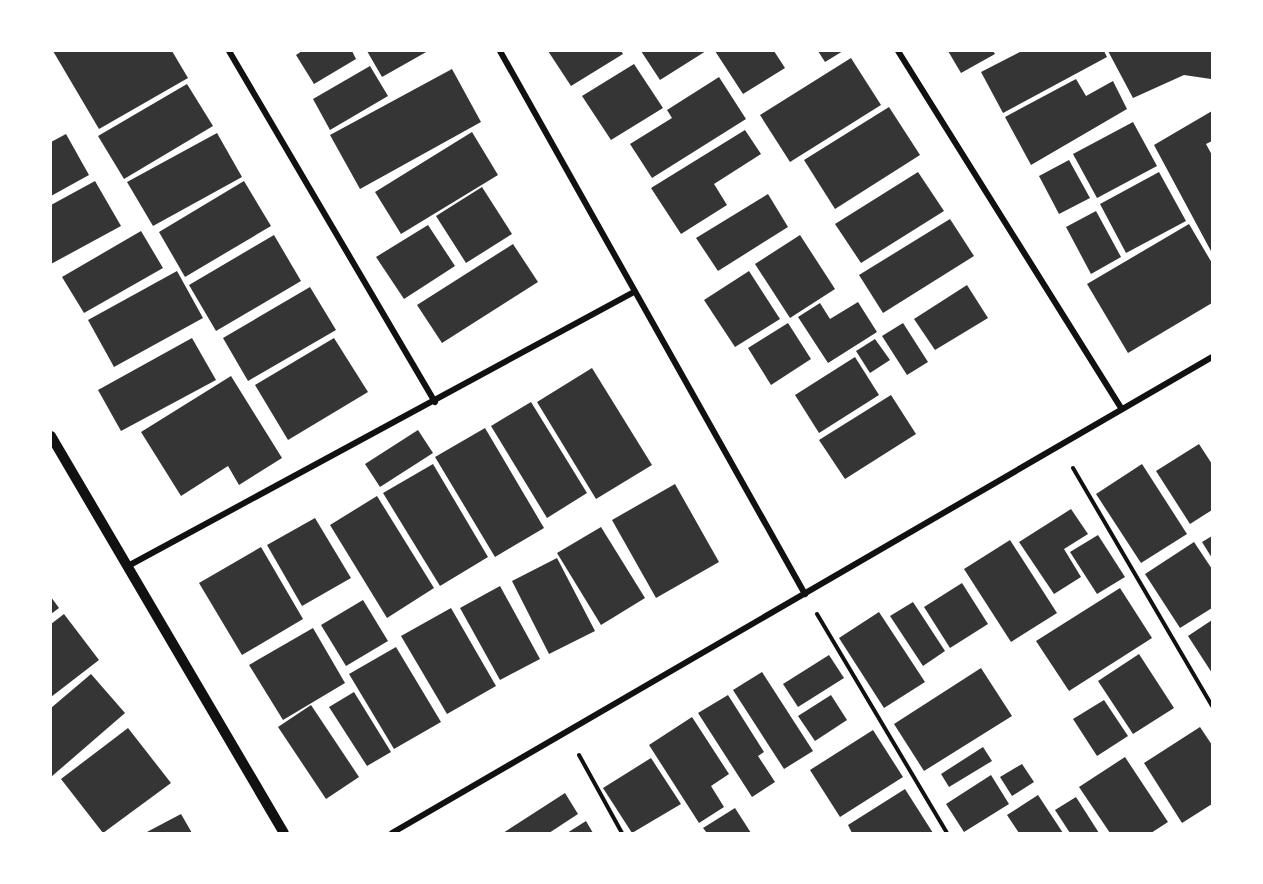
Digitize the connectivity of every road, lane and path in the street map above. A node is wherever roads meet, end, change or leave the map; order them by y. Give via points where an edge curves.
1 (229, 51) edge
2 (500, 51) edge
3 (898, 51) edge
4 (632, 293) junction
5 (1212, 357) edge
6 (435, 402) junction
7 (1122, 409) junction
8 (51, 436) edge
9 (1060, 446) junction
10 (128, 566) junction
11 (805, 594) junction
12 (1212, 706) edge
13 (566, 731) junction
14 (284, 833) edge
15 (392, 833) edge
16 (622, 833) edge
17 (947, 833) edge

1 - 6 street
2 - 4 street
3 - 7 street
4 - 6 street
4 - 11 street
5 - 7 street
6 - 10 street
7 - 9 street
8 - 10 street
9 - 11 street
9 - 12 path
10 - 14 street
11 - 13 street
11 - 17 path
13 - 15 street
13 - 16 path

